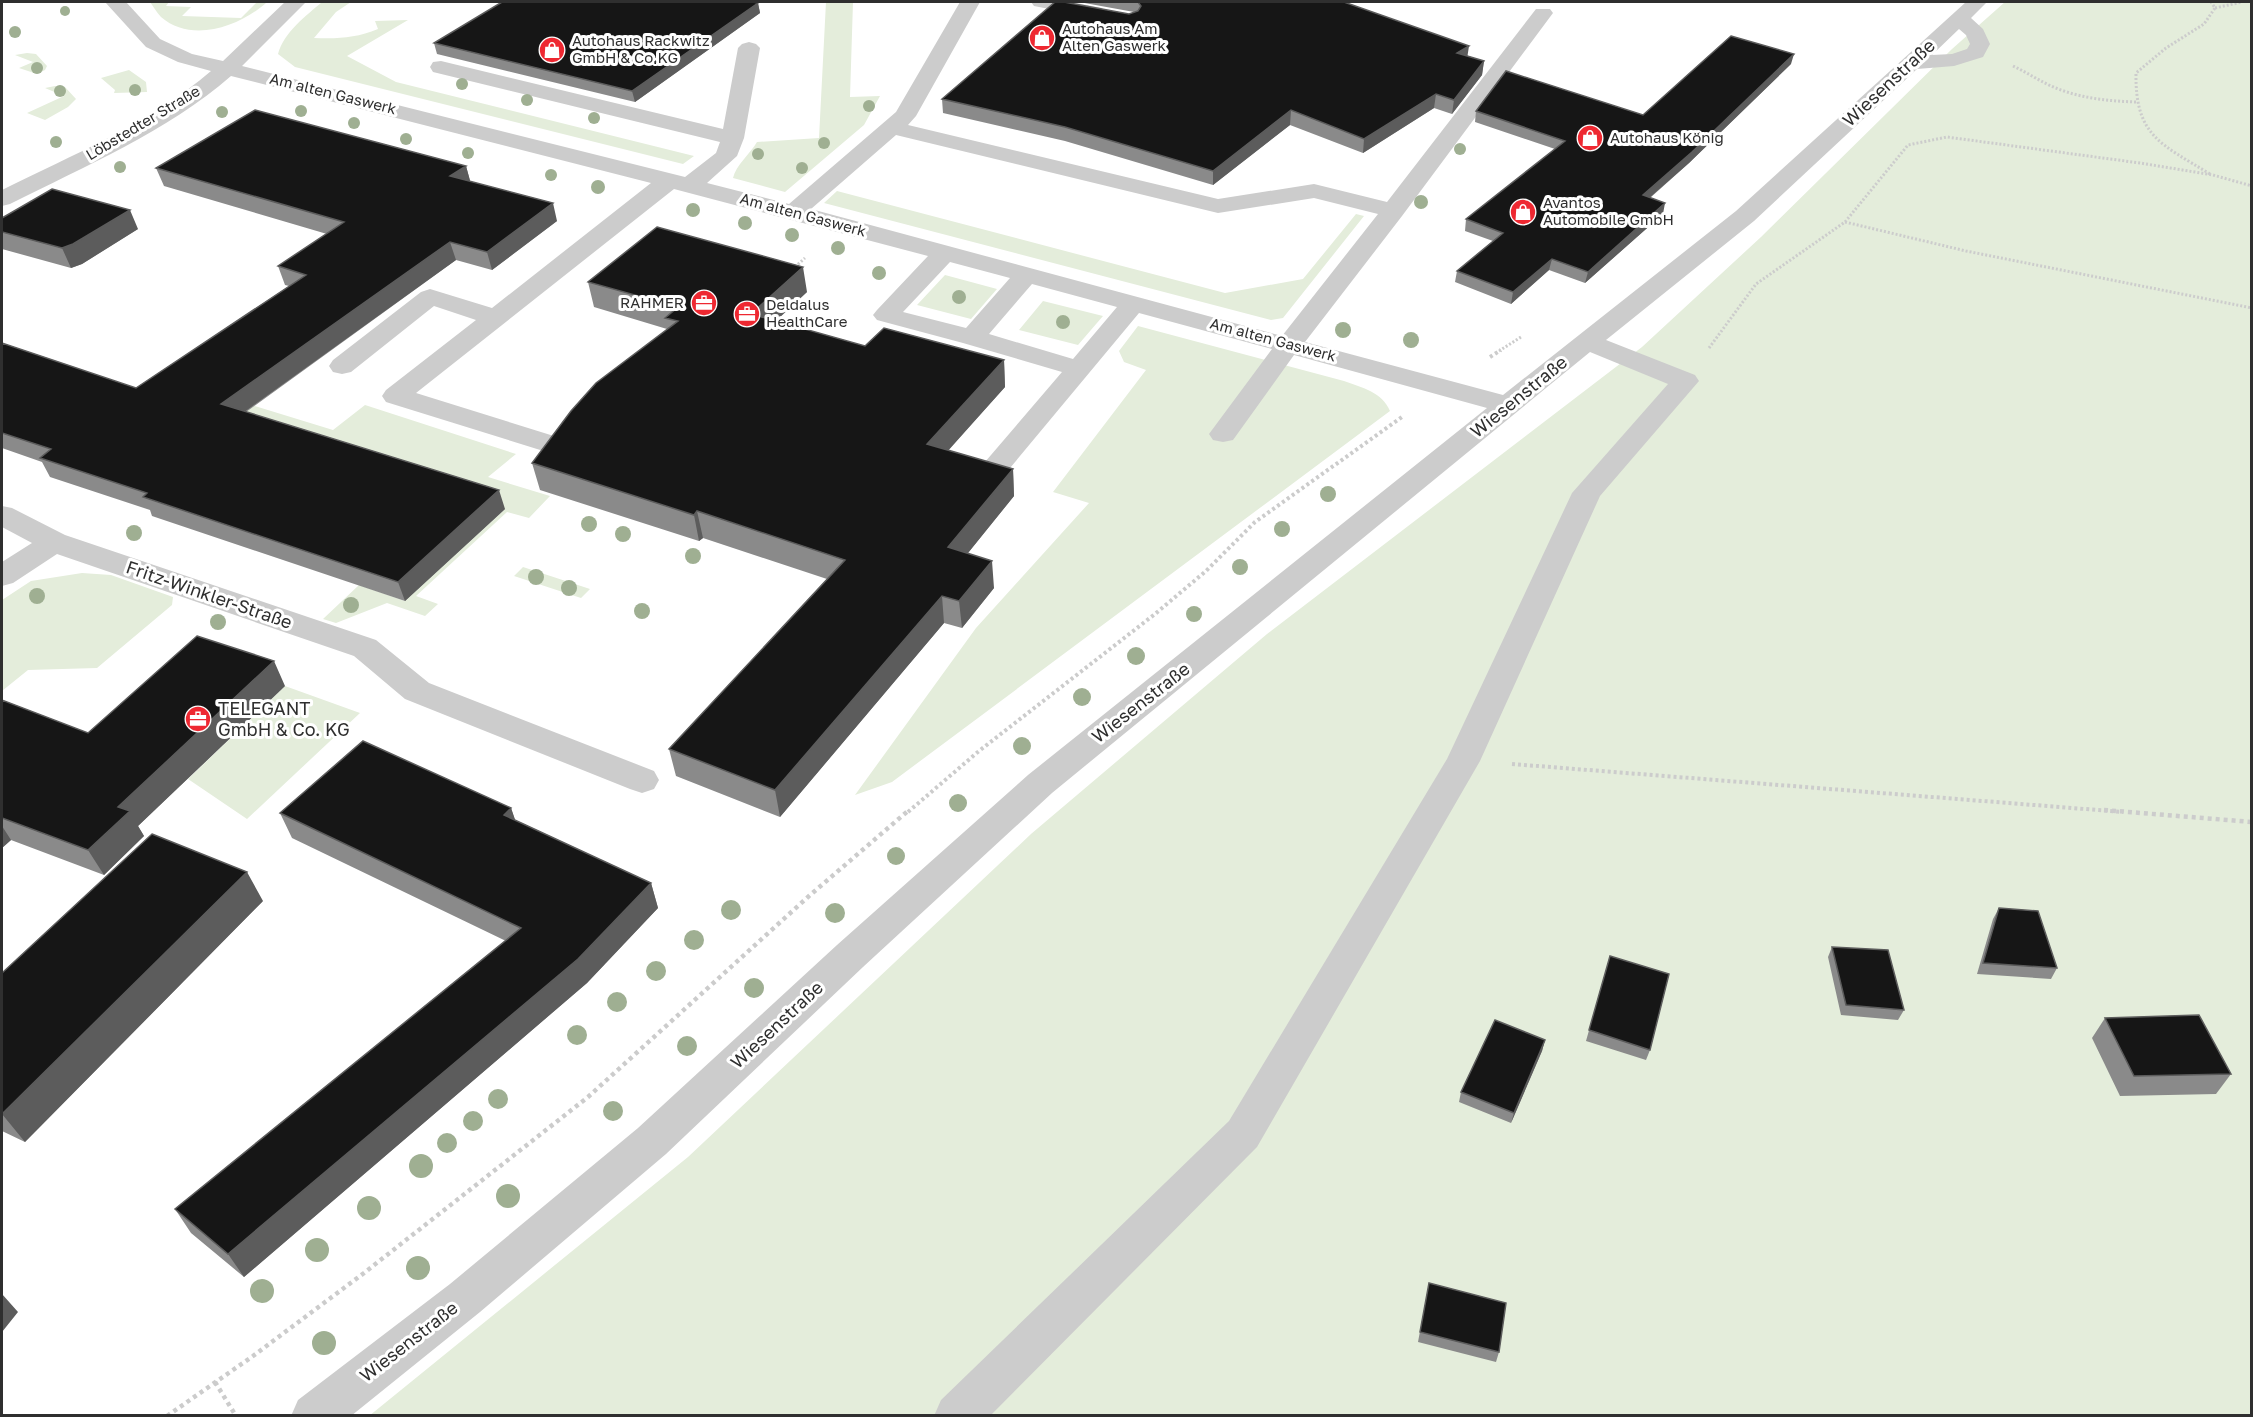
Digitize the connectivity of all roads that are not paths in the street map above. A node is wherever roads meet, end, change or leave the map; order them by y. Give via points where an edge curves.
1 (115, 2) edge
2 (297, 2) edge
3 (970, 2) edge
4 (1041, 2) edge
5 (1977, 2) edge
6 (1543, 13) dead end
7 (1118, 16) edge
8 (1959, 18) junction
9 (750, 48) dead end
10 (1911, 63) junction
11 (441, 67) dead end
12 (228, 68) junction
13 (893, 128) junction
14 (733, 138) junction
15 (680, 183) junction
16 (2, 199) edge
17 (1394, 211) junction
18 (794, 212) junction
19 (945, 253) junction
20 (1027, 275) junction
21 (1134, 303) junction
22 (494, 317) junction
23 (972, 337) junction
24 (1588, 342) junction
25 (1288, 344) junction
26 (342, 366) dead end
27 (1079, 369) junction
28 (1508, 405) junction
29 (1223, 434) dead end
30 (547, 443) edge
31 (995, 468) edge
32 (2, 515) edge
33 (54, 542) junction
34 (2, 576) edge
35 (642, 780) dead end
36 (314, 1416) edge
37 (957, 1416) edge

1 - 12 street, Am alten Gaswerk via 153,44 186,58
2 - 12 street, Löbstedter Straße
3 - 13 street via 904,116
4 - 7 street
5 - 8 street, Wiesenstraße
6 - 17 street
8 - 10 street, Wiesenstraße
8 - 10 street via 1976,33 1980,44 1976,53 1954,60
9 - 14 street
10 - 24 street, Wiesenstraße via 1745,216
11 - 14 street
12 - 15 street, Am alten Gaswerk
12 - 16 street, Löbstedter Straße via 185,101
13 - 17 street via 1218,206 1314,191
13 - 18 street
14 - 15 street via 726,156
15 - 18 street, Am alten Gaswerk
15 - 22 street
17 - 25 street
18 - 19 street, Am alten Gaswerk
19 - 20 street, Am alten Gaswerk
19 - 23 street via 886,315
20 - 21 street, Am alten Gaswerk
20 - 23 street
21 - 25 street, Am alten Gaswerk
21 - 27 street
22 - 26 street via 430,297
22 - 30 street via 396,396
23 - 27 street
24 - 28 street, Wiesenstraße
24 - 37 street via 1685,381 1587,493 1463,761 1243,1134
25 - 28 street, Am alten Gaswerk
25 - 29 street
27 - 31 street
28 - 36 street, Wiesenstraße via 1040,784 652,1141 465,1298
32 - 33 street, Fritz-Winkler-Straße
33 - 34 street
33 - 35 street, Fritz-Winkler-Straße via 365,648 417,691

